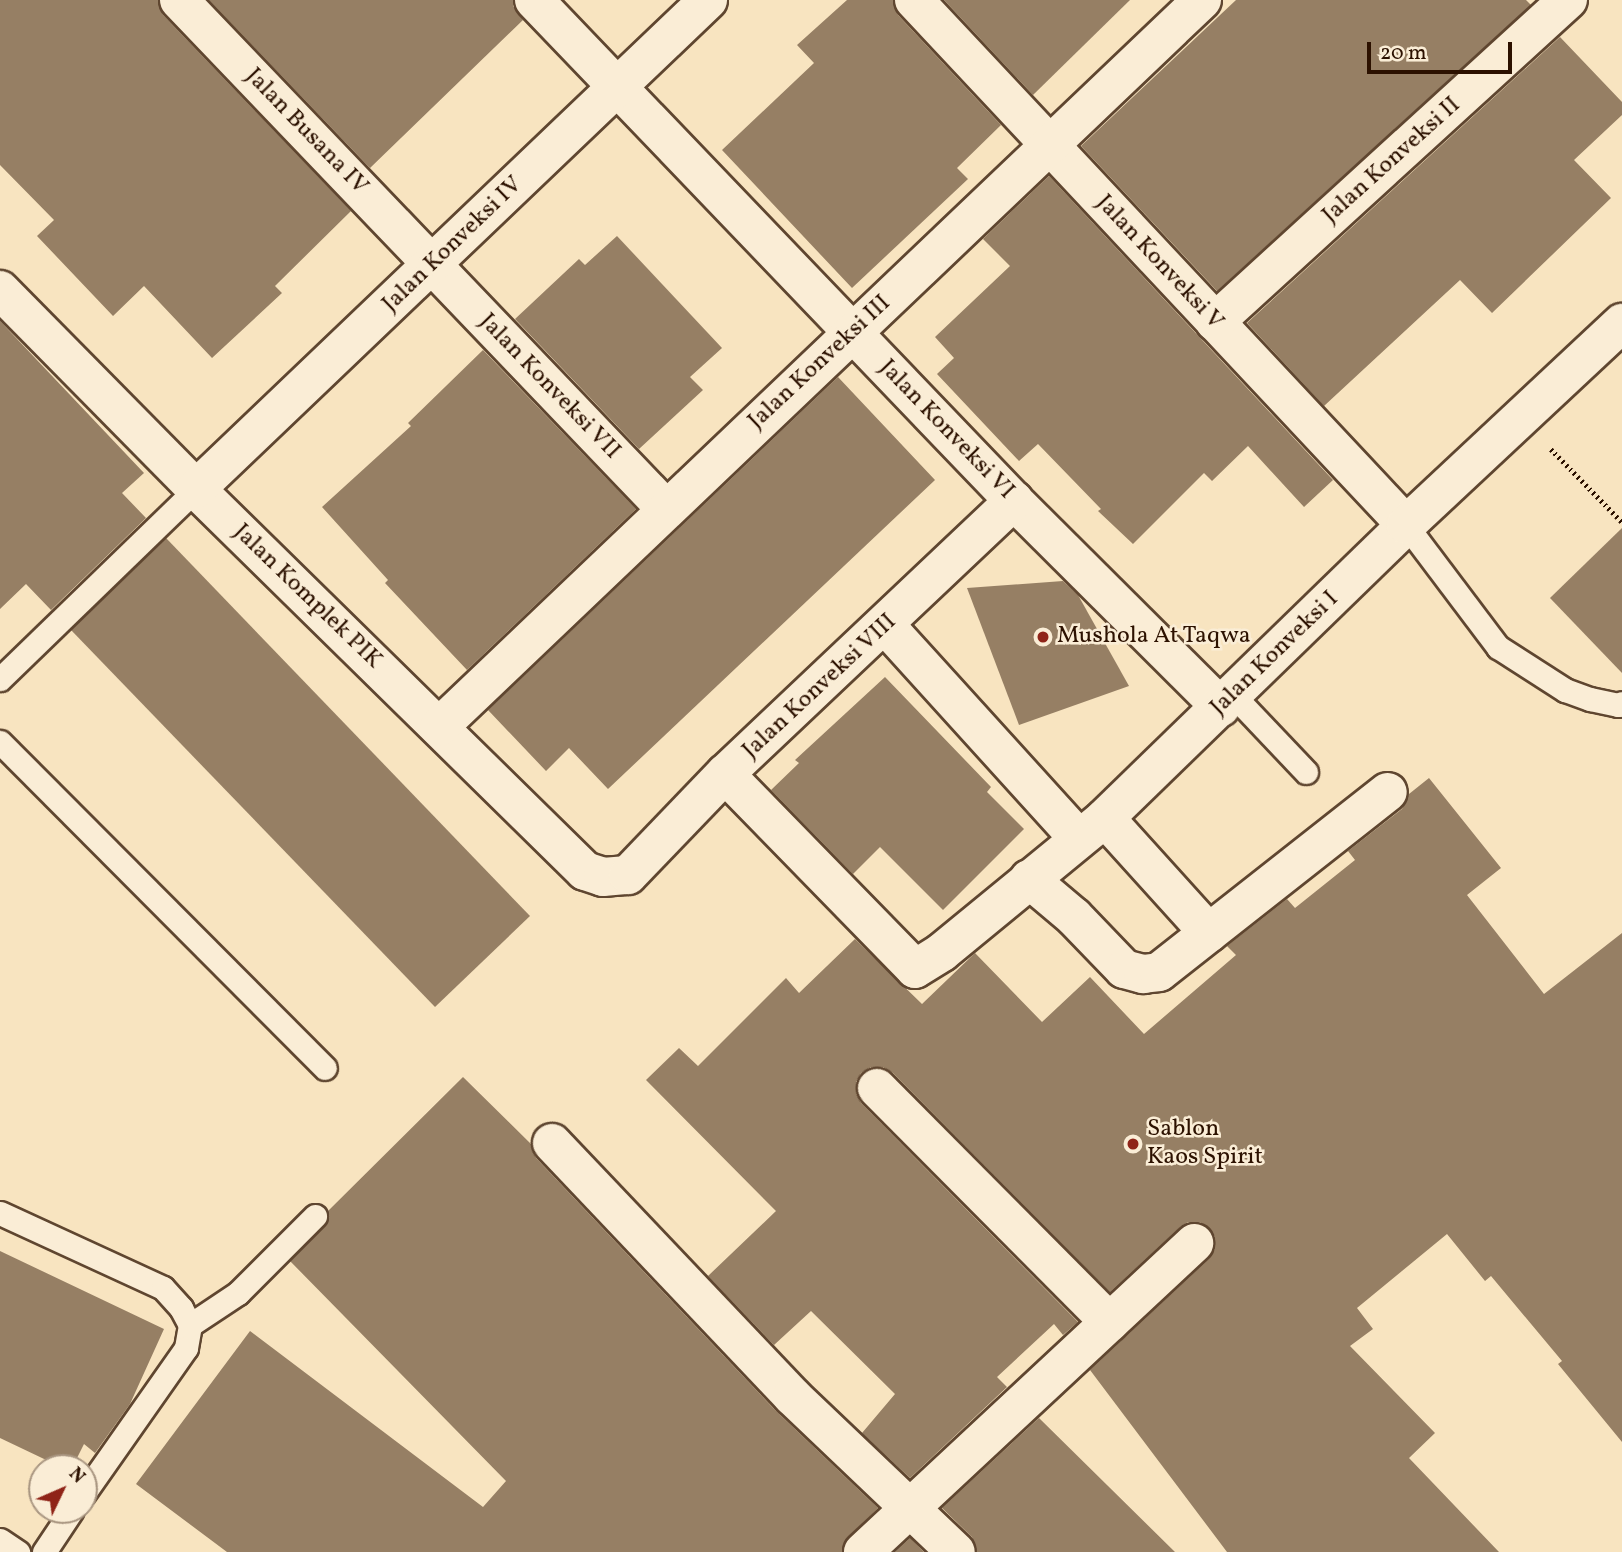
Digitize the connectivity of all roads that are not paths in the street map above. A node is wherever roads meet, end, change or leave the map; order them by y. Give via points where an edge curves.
1 (179, 0) edge
2 (534, 0) edge
3 (708, 0) edge
4 (914, 0) edge
5 (1202, 0) edge
6 (1568, 0) edge
7 (617, 87) junction
8 (1049, 145) junction
9 (433, 264) junction
10 (0, 290) edge
11 (1215, 322) junction
12 (1622, 323) edge
13 (853, 333) junction
14 (196, 489) junction
15 (1014, 502) junction
16 (666, 509) junction
17 (1406, 525) junction
18 (886, 626) junction
19 (0, 679) edge
20 (1227, 701) junction
21 (1622, 703) edge
22 (439, 727) junction
23 (0, 742) edge
24 (1306, 772) dead end
25 (725, 774) junction
26 (1388, 792) dead end
27 (1092, 828) junction
28 (628, 875) joint
29 (1029, 879) junction
30 (1209, 933) junction
31 (325, 1068) dead end
32 (877, 1088) dead end
33 (552, 1143) dead end
34 (0, 1213) edge
35 (314, 1216) dead end
36 (1194, 1243) dead end
37 (1109, 1322) junction
38 (190, 1325) junction
39 (98, 1473) edge
40 (911, 1507) junction
41 (63, 1524) edge
42 (0, 1540) edge
43 (18, 1552) edge
44 (44, 1552) edge
45 (863, 1552) edge
46 (956, 1552) edge

1 - 9 street, Jalan Busana IV
2 - 7 street, Jalan Konveksi VI
3 - 7 street, Jalan Konveksi IV
4 - 8 street, Jalan Konveksi V
5 - 8 street, Jalan Konveksi III
6 - 11 street, Jalan Konveksi II
7 - 9 street, Jalan Konveksi IV
7 - 13 street, Jalan Konveksi VI
8 - 11 street, Jalan Konveksi V
8 - 13 street, Jalan Konveksi III
9 - 14 street, Jalan Konveksi IV
9 - 16 street, Jalan Konveksi VII
10 - 14 street, Jalan Komplek PIK
11 - 17 street, Jalan Konveksi V
12 - 17 street, Jalan Konveksi I
13 - 15 street, Jalan Konveksi VI
13 - 16 street, Jalan Konveksi III
14 - 19 lane
14 - 22 street, Jalan Komplek PIK
15 - 18 street, Jalan Konveksi VIII
15 - 20 street, Jalan Konveksi VI
16 - 22 street, Jalan Konveksi III
17 - 20 street, Jalan Konveksi I
17 - 21 lane via 1498,647 1565,690
18 - 25 street, Jalan Konveksi VIII
18 - 27 street
20 - 24 lane
20 - 27 street, Jalan Konveksi I
22 - 28 street, Jalan Komplek PIK via 585,871 603,877
23 - 31 lane
25 - 28 street, Jalan Konveksi VIII
25 - 29 street, Jalan Konveksi I via 915,969
26 - 30 street
27 - 29 street, Jalan Konveksi I
27 - 30 street
29 - 30 street via 1124,969 1159,972
32 - 37 street
33 - 40 street via 792,1396
34 - 38 lane via 163,1288
35 - 38 lane via 238,1293
36 - 37 street
37 - 40 street
38 - 39 lane via 186,1348
40 - 45 street
40 - 46 street
41 - 44 lane
42 - 43 lane

